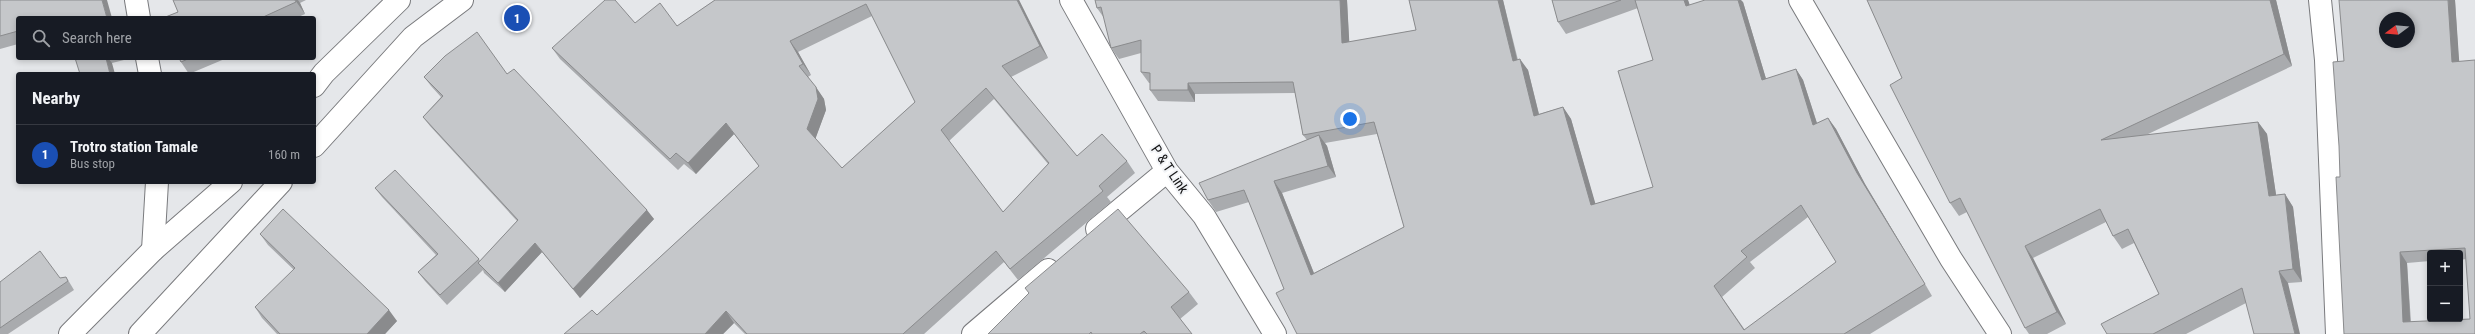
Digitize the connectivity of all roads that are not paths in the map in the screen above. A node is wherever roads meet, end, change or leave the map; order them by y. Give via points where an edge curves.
1 (136, 0) edge
2 (399, 0) edge
3 (462, 0) edge
4 (1071, 0) edge
5 (1800, 0) edge
6 (2320, 0) edge
7 (139, 16) edge
8 (147, 60) edge
9 (150, 72) edge
10 (316, 83) edge
11 (316, 144) edge
12 (1167, 171) junction
13 (157, 184) edge
14 (229, 184) edge
15 (279, 184) edge
16 (1083, 240) edge
17 (153, 250) junction
18 (1065, 256) edge
19 (70, 334) edge
20 (140, 334) edge
21 (973, 334) edge
22 (1275, 334) edge
23 (2000, 334) edge
24 (2337, 334) edge

1 - 7 main road
2 - 10 main road
3 - 11 main road via 413,37
4 - 12 main road, P & T Link
5 - 23 main road via 1951,259
6 - 24 main road via 2326,60
8 - 9 main road
12 - 16 main road
12 - 22 main road, P & T Link via 1204,216
13 - 17 main road
14 - 17 main road
15 - 20 main road
17 - 19 main road
18 - 21 main road

